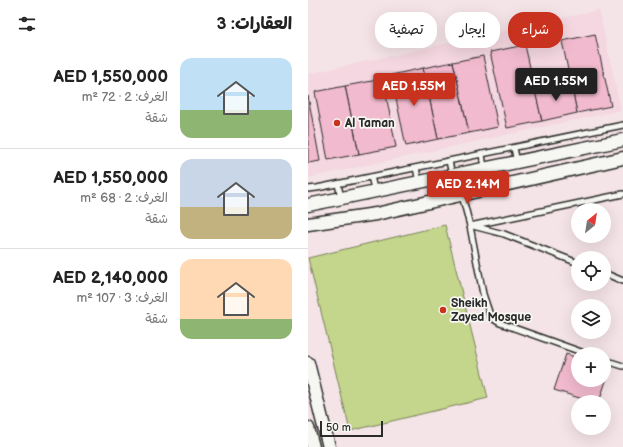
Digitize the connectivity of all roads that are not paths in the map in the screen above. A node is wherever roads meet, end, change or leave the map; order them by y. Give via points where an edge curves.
1 (623, 125) edge
2 (616, 128) junction
3 (554, 140) junction
4 (620, 141) edge
5 (514, 148) junction
6 (482, 154) junction
7 (557, 154) junction
8 (623, 158) edge
9 (449, 161) junction
10 (517, 162) junction
11 (416, 168) junction
12 (484, 168) junction
13 (452, 175) junction
14 (372, 177) junction
15 (419, 182) junction
16 (338, 184) junction
17 (308, 189) edge
18 (375, 192) junction
19 (462, 194) junction
20 (623, 194) edge
21 (341, 198) junction
22 (308, 205) edge
23 (309, 225) edge
24 (470, 226) junction
25 (571, 260) edge
26 (611, 276) edge
27 (623, 281) edge
28 (571, 348) edge
29 (611, 362) edge
30 (308, 363) edge
31 (623, 366) edge
32 (312, 388) edge
33 (308, 428) edge
34 (313, 447) edge
35 (329, 447) edge

1 - 2 lane
2 - 3 lane
2 - 4 lane
3 - 5 lane
3 - 7 lane
4 - 7 street
5 - 6 lane
5 - 10 lane
6 - 9 lane
6 - 12 lane
7 - 10 street
8 - 19 street
9 - 11 lane
9 - 13 lane
10 - 12 street
11 - 14 lane
11 - 15 lane
12 - 13 street
13 - 15 street
14 - 16 lane
14 - 18 lane
15 - 18 street
16 - 17 lane
16 - 21 lane
18 - 21 street
19 - 23 street via 376,214
19 - 24 lane
20 - 24 lane
21 - 22 street
24 - 25 lane via 504,234
24 - 28 lane via 483,294 492,318
26 - 27 lane
29 - 31 lane
30 - 32 street
32 - 35 street
33 - 34 street

